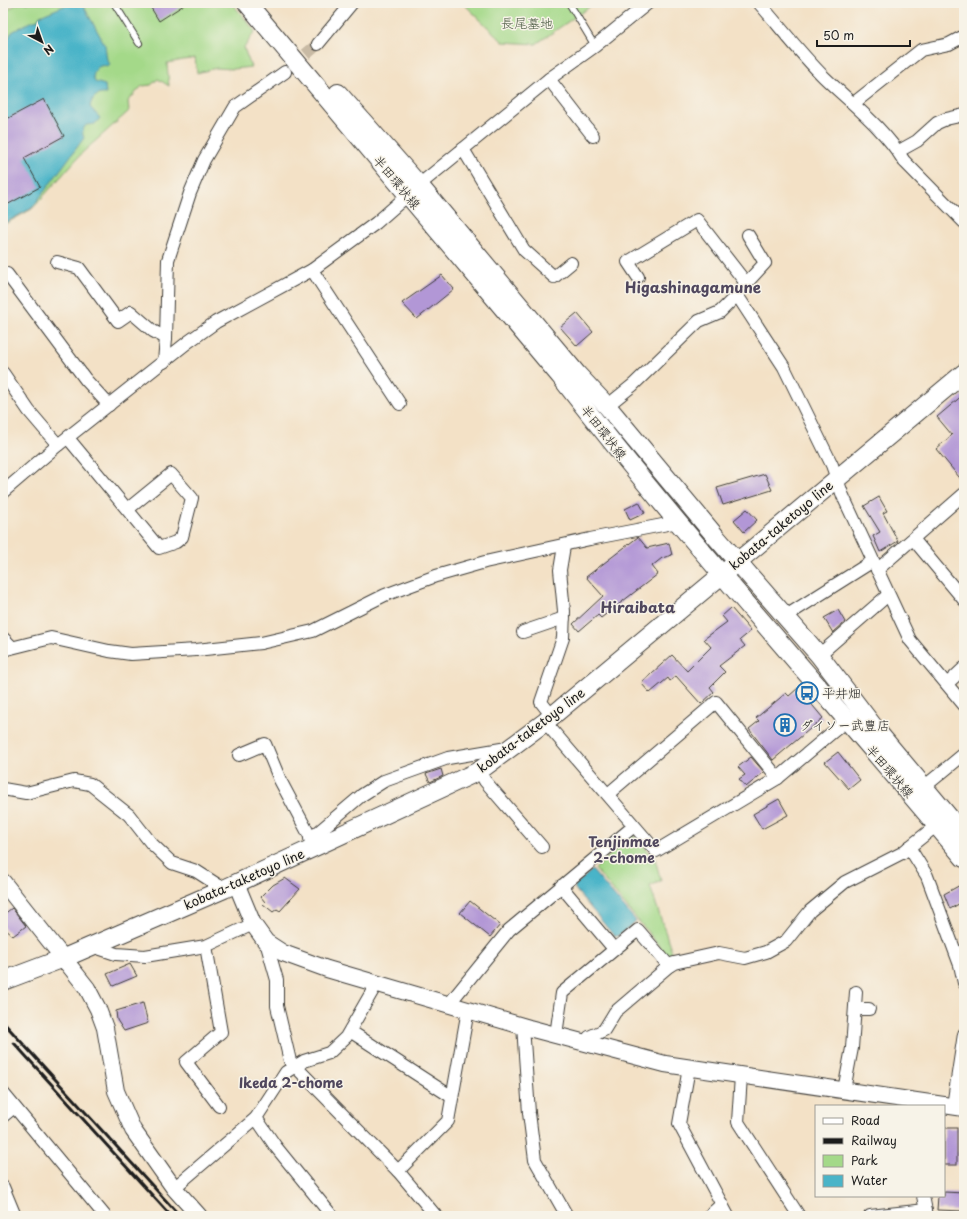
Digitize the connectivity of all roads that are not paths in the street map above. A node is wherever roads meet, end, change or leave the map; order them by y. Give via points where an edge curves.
1 (114, 3) edge
2 (247, 3) edge
3 (263, 3) edge
4 (352, 3) edge
5 (569, 3) edge
6 (648, 3) edge
7 (759, 3) edge
8 (964, 36) edge
9 (139, 43) dead end
10 (318, 44) tunnel mouth
11 (595, 46) junction
12 (285, 72) tunnel mouth
13 (549, 79) junction
14 (854, 103) junction
15 (964, 115) edge
16 (593, 136) dead end
17 (463, 149) junction
18 (899, 151) junction
19 (414, 190) junction
20 (964, 222) edge
21 (748, 235) dead end
22 (57, 262) dead end
23 (571, 264) dead end
24 (312, 270) junction
25 (7, 274) dead end
26 (638, 277) dead end
27 (746, 283) junction
28 (737, 295) junction
29 (166, 338) junction
30 (164, 362) junction
31 (3, 373) edge
32 (964, 373) edge
33 (400, 404) dead end
34 (109, 405) junction
35 (607, 406) junction
36 (63, 442) junction
37 (837, 479) junction
38 (3, 492) edge
39 (964, 494) edge
40 (128, 509) junction
41 (678, 522) junction
42 (914, 540) junction
43 (564, 546) junction
44 (738, 561) junction
45 (875, 566) junction
46 (722, 575) junction
47 (888, 595) junction
48 (964, 600) edge
49 (786, 616) junction
50 (564, 618) junction
51 (523, 632) dead end
52 (3, 638) edge
53 (8, 648) edge
54 (819, 655) junction
55 (964, 668) edge
56 (947, 684) junction
57 (964, 705) edge
58 (548, 719) junction
59 (846, 720) junction
60 (512, 748) junction
61 (964, 754) edge
62 (239, 755) dead end
63 (479, 771) junction
64 (778, 778) junction
65 (924, 787) junction
66 (3, 789) edge
67 (608, 794) junction
68 (937, 825) junction
69 (634, 826) junction
70 (964, 835) edge
71 (313, 843) junction
72 (542, 847) dead end
73 (909, 847) junction
74 (964, 858) edge
75 (3, 882) edge
76 (230, 886) junction
77 (561, 886) junction
78 (253, 924) junction
79 (266, 942) junction
80 (92, 946) junction
81 (206, 946) junction
82 (614, 949) junction
83 (64, 958) junction
84 (669, 966) junction
85 (3, 981) edge
86 (377, 983) junction
87 (964, 983) edge
88 (856, 992) dead end
89 (449, 1004) junction
90 (856, 1009) junction
91 (869, 1009) dead end
92 (468, 1010) junction
93 (523, 1026) junction
94 (350, 1031) junction
95 (964, 1034) edge
96 (556, 1035) junction
97 (586, 1044) junction
98 (295, 1067) junction
99 (689, 1068) junction
100 (741, 1076) junction
101 (844, 1090) junction
102 (3, 1093) edge
103 (452, 1097) junction
104 (924, 1104) edge
105 (935, 1105) edge
106 (14, 1106) junction
107 (219, 1106) dead end
108 (945, 1106) edge
109 (958, 1107) edge
110 (3, 1116) edge
111 (256, 1118) junction
112 (398, 1171) junction
113 (3, 1187) edge
114 (174, 1188) junction
115 (923, 1197) edge
116 (722, 1204) junction
117 (926, 1213) edge
118 (15, 1216) edge
119 (105, 1216) edge
120 (199, 1216) edge
121 (332, 1216) edge
122 (436, 1216) edge
123 (567, 1216) edge
124 (709, 1216) edge
125 (728, 1216) edge
126 (798, 1216) edge
127 (870, 1216) edge

1 - 9 lane
2 - 19 main road, 半田環状線
3 - 19 main road, 半田環状線
4 - 10 street
5 - 11 lane
6 - 11 street
7 - 14 street via 824,76
8 - 14 street via 949,44 921,50
11 - 13 street
12 - 29 street via 235,107 204,160 182,213 168,260
13 - 16 street
13 - 17 street
14 - 18 street
15 - 18 street via 937,123
17 - 19 street
17 - 23 street via 524,250 554,277
18 - 20 street via 904,161
19 - 24 street via 376,223
19 - 35 main road, 半田環状線
19 - 41 main road, 半田環状線 via 606,435
21 - 27 street via 765,263
22 - 29 street via 79,268 118,322 130,312
24 - 30 street via 216,322
24 - 33 street
25 - 34 street via 86,380
26 - 27 street via 628,262 697,220
27 - 28 street
28 - 35 street via 720,312 699,321 633,385
28 - 37 street via 784,367
29 - 30 street
30 - 34 street
31 - 36 street via 29,411
32 - 37 main road, kobata-taketoyo line
34 - 36 street
35 - 44 main road, 半田環状線
36 - 38 street
36 - 40 street
37 - 44 main road, kobata-taketoyo line
37 - 45 street
39 - 42 street
40 - 40 street via 171,474 192,498 182,537 176,542 158,548
41 - 43 street via 590,538
41 - 46 main road, 半田環状線
42 - 45 street
42 - 48 street
43 - 50 street via 560,570
43 - 53 street via 485,562 436,576 385,595 313,631 261,643 131,654 52,638
44 - 46 main road, kobata-taketoyo line
44 - 49 main road, 半田環状線
45 - 47 street
45 - 49 street
46 - 58 main road, kobata-taketoyo line
46 - 59 main road, 半田環状線
47 - 54 street
47 - 56 street via 910,640
49 - 54 main road, 半田環状線
50 - 51 street
50 - 58 street via 561,649 542,702
52 - 53 street
54 - 65 main road, 半田環状線
55 - 56 street
56 - 57 street
58 - 60 main road, kobata-taketoyo line
58 - 67 street
59 - 64 street
59 - 68 main road, 半田環状線
60 - 63 main road, kobata-taketoyo line
60 - 71 street via 448,758 384,781 362,795
61 - 65 street
62 - 71 street via 264,744
63 - 71 main road, kobata-taketoyo line
63 - 72 street via 485,782
64 - 67 street via 716,702
64 - 69 street via 656,851
65 - 70 main road, 半田環状線
66 - 76 street via 26,793 74,781 90,784 129,815 151,843 172,863 196,870
67 - 69 street
68 - 73 street
68 - 74 main road, 半田環状線
69 - 77 street
71 - 76 main road, kobata-taketoyo line
73 - 84 street via 845,882 810,911 786,941 766,952 745,958 719,953
73 - 87 street via 927,876 960,965
75 - 83 street
76 - 78 street
76 - 80 main road, kobata-taketoyo line
77 - 82 street
77 - 89 street via 509,930
78 - 79 street
78 - 81 street
79 - 86 street via 283,953
79 - 98 street via 278,980 277,1006 282,1032 290,1061
80 - 81 street via 116,954 145,956
80 - 83 main road, kobata-taketoyo line
81 - 107 street via 221,1032 186,1062
82 - 84 street via 638,930
82 - 96 street via 562,993
83 - 85 main road, kobata-taketoyo line
83 - 114 street via 87,988 98,1009 105,1028 116,1091 127,1117 146,1150
84 - 97 street via 615,1012 604,1030 589,1038
86 - 89 street
86 - 94 street
88 - 90 street
89 - 92 street
90 - 91 street
90 - 101 street
92 - 93 street
92 - 103 street
93 - 96 street
93 - 123 street via 535,1160
94 - 98 street via 329,1053 304,1061
94 - 103 street
95 - 109 street
96 - 97 street
97 - 99 street
98 - 111 street via 286,1072
98 - 112 street
99 - 100 street
99 - 116 street via 679,1124
100 - 101 street
100 - 126 street via 738,1122
101 - 104 street
102 - 106 street
103 - 112 street via 448,1122
104 - 105 street
106 - 110 street
106 - 119 street
108 - 109 street
111 - 114 street
111 - 121 street
112 - 122 street
113 - 118 street
114 - 120 street
115 - 117 street
116 - 124 street
116 - 125 street
117 - 127 street

